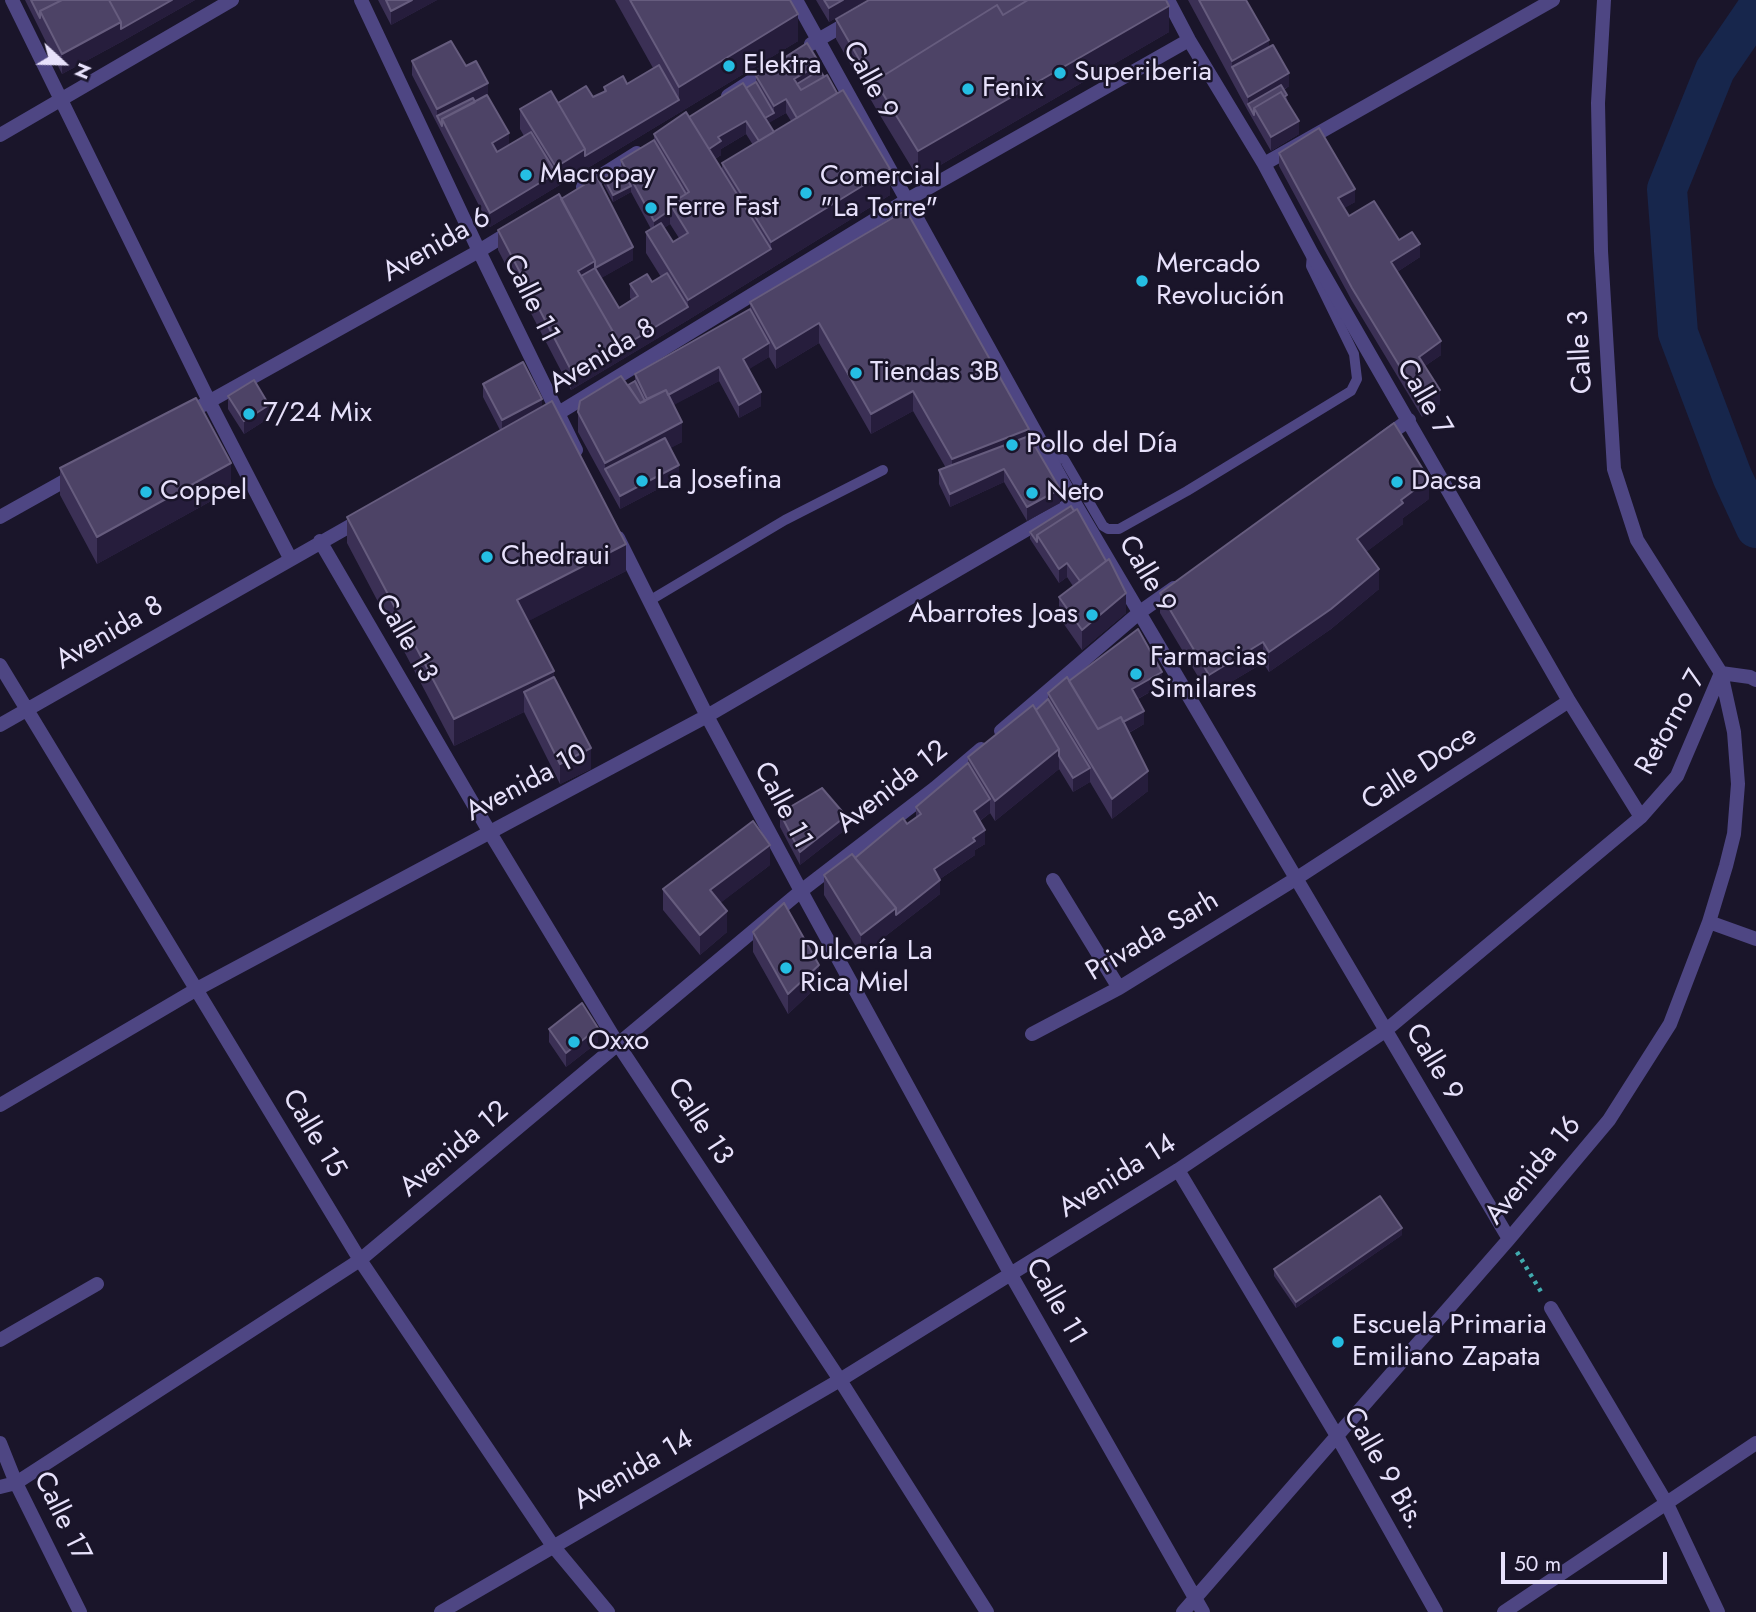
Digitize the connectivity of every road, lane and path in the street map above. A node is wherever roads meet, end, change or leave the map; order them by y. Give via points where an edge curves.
1 (12, 0) edge
2 (232, 0) edge
3 (361, 0) edge
4 (796, 0) edge
5 (1168, 0) edge
6 (1553, 0) edge
7 (1604, 0) edge
8 (1531, 5) edge
9 (865, 13) edge
10 (818, 39) junction
11 (1189, 40) junction
12 (61, 100) junction
13 (713, 105) edge
14 (0, 135) edge
15 (654, 142) edge
16 (1264, 164) junction
17 (573, 193) edge
18 (907, 200) junction
19 (526, 222) edge
20 (479, 251) junction
21 (1312, 254) junction
22 (209, 401) junction
23 (559, 414) junction
24 (1409, 420) junction
25 (174, 421) edge
26 (535, 426) edge
27 (1364, 452) edge
28 (1049, 458) junction
29 (583, 464) edge
30 (93, 466) edge
31 (883, 470) dead end
32 (1074, 502) junction
33 (380, 509) edge
34 (0, 517) edge
35 (613, 526) edge
36 (320, 541) junction
37 (290, 558) junction
38 (1185, 580) edge
39 (649, 601) junction
40 (1140, 612) junction
41 (0, 665) edge
42 (1721, 673) junction
43 (1756, 680) edge
44 (1569, 701) junction
45 (26, 711) junction
46 (707, 716) junction
47 (0, 725) edge
48 (1641, 817) junction
49 (489, 831) junction
50 (1297, 878) junction
51 (1053, 880) dead end
52 (801, 891) junction
53 (1709, 922) junction
54 (1756, 940) edge
55 (1119, 988) junction
56 (197, 989) junction
57 (1385, 1031) junction
58 (1032, 1034) dead end
59 (619, 1045) junction
60 (0, 1105) edge
61 (1178, 1170) junction
62 (1509, 1239) junction
63 (360, 1261) junction
64 (1010, 1273) junction
65 (97, 1284) dead end
66 (1551, 1308) joint
67 (0, 1340) edge
68 (839, 1380) junction
69 (1337, 1436) junction
70 (0, 1443) edge
71 (1756, 1443) edge
72 (16, 1483) junction
73 (0, 1487) edge
74 (1667, 1504) junction
75 (553, 1546) junction
76 (1200, 1605) edge
77 (80, 1612) edge
78 (441, 1612) edge
79 (608, 1612) edge
80 (987, 1612) edge
81 (1183, 1612) edge
82 (1436, 1612) edge
83 (1504, 1612) edge
84 (1718, 1612) edge

1 - 12 street
2 - 12 street
3 - 20 street, Calle 11
4 - 10 street, Calle 9
5 - 11 street, Calle 7
6 - 8 street
7 - 42 street, Calle 3 via 1598,103 1600,237 1614,469 1637,540
8 - 16 street
9 - 10 street
10 - 13 street
10 - 18 street, Calle 9
11 - 16 street, Calle 7
11 - 18 street, Avenida 8
12 - 14 street
12 - 22 street
15 - 17 street
16 - 21 street, Calle 7
18 - 23 street, Avenida 8
18 - 28 street, Calle 9
19 - 20 street, Avenida 6
20 - 22 street, Avenida 6
20 - 23 street, Calle 11
21 - 24 street, Calle 7
21 - 28 lane via 1311,266 1354,354 1357,379 1352,391 1119,529 1103,526 1063,460
22 - 25 street, Avenida 6
22 - 37 street
23 - 26 street, Avenida 8
23 - 29 street, Calle 11
24 - 27 street
24 - 44 street, Calle 7
28 - 32 street, Calle 9
30 - 34 street
31 - 39 lane via 785,520
32 - 40 street, Calle 9
32 - 46 street, Avenida 10
33 - 36 street, Avenida 8
35 - 39 street, Calle 11
36 - 37 street, Avenida 8
36 - 49 street, Calle 13
37 - 45 street, Avenida 8
38 - 40 street, Avenida 12
39 - 46 street, Calle 11
40 - 50 street, Calle 9
40 - 52 street, Avenida 12 via 935,788
41 - 45 street, Calle 15
42 - 43 street, Retorno 7
42 - 48 street, Retorno 7 via 1677,776
42 - 53 street, Avenida 16 via 1734,732 1738,784 1734,834
44 - 48 street, Calle 7
44 - 50 street, Calle Doce
45 - 47 street, Avenida 8
45 - 56 street, Calle 15
46 - 49 street, Avenida 10
46 - 52 street, Calle 11
48 - 57 street, Avenida 14
49 - 56 street, Avenida 10
49 - 59 street, Calle 13
50 - 55 street, Privada Sarh
50 - 57 street, Calle 9
51 - 55 street
52 - 59 street, Avenida 12
52 - 64 street, Calle 11
53 - 54 street
53 - 62 street, Avenida 16 via 1671,1024 1609,1121
55 - 58 street, Privada Sarh
56 - 60 street, Avenida 10
56 - 63 street, Calle 15
57 - 61 street, Avenida 14
57 - 62 street, Calle 9
59 - 63 street, Avenida 12
59 - 68 street, Calle 13
61 - 64 street, Avenida 14
61 - 69 street, Calle 9 Bis.
62 - 66 path
62 - 69 street, Avenida 16
63 - 72 street, Avenida 12
63 - 75 street, Calle 15
64 - 68 street, Avenida 14
64 - 76 street, Calle 11
65 - 67 street
66 - 74 street
68 - 75 street, Avenida 14
68 - 80 street, Calle 13
69 - 76 street, Avenida 16
69 - 82 street, Calle 9 Bis.
70 - 72 street, Calle 17
71 - 74 street
72 - 73 street, Avenida 12
72 - 77 street, Calle 17
74 - 83 street
74 - 84 street
75 - 78 street, Avenida 14
75 - 79 street, Calle 15
76 - 81 street, Avenida 16

